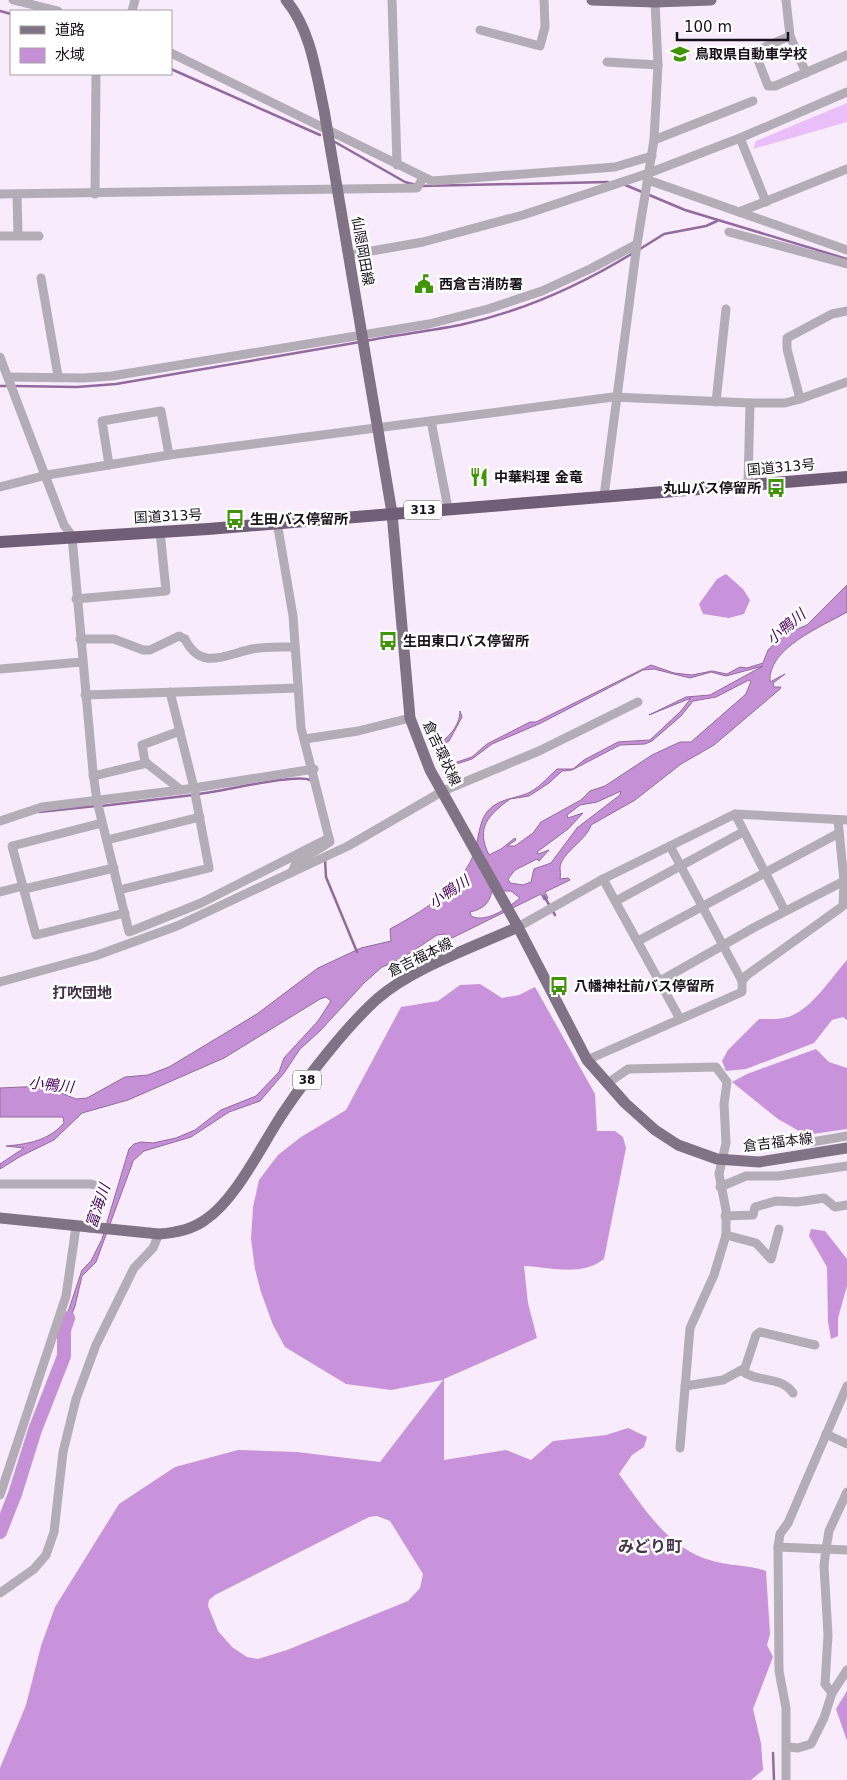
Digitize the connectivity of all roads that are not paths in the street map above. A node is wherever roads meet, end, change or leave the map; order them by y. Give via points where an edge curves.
1 (13, 0) edge
2 (286, 0) edge
3 (392, 0) edge
4 (544, 0) edge
5 (592, 0) edge
6 (711, 0) edge
7 (786, 0) edge
8 (655, 2) junction
9 (54, 10) edge
10 (480, 30) dead end
11 (790, 36) junction
12 (172, 53) edge
13 (847, 55) edge
14 (606, 62) dead end
15 (658, 65) junction
16 (806, 73) junction
17 (96, 75) edge
18 (847, 92) edge
19 (753, 101) dead end
20 (327, 130) junction
21 (740, 138) junction
22 (654, 140) junction
23 (652, 156) junction
24 (397, 165) junction
25 (847, 169) edge
26 (423, 178) junction
27 (648, 180) junction
28 (337, 190) junction
29 (0, 194) edge
30 (17, 194) junction
31 (95, 194) junction
32 (766, 202) junction
33 (739, 212) junction
34 (729, 232) dead end
35 (18, 235) junction
36 (0, 236) edge
37 (39, 236) dead end
38 (636, 246) junction
39 (847, 250) edge
40 (349, 255) junction
41 (847, 264) edge
42 (40, 278) dead end
43 (726, 309) dead end
44 (847, 311) edge
45 (363, 339) junction
46 (0, 357) edge
47 (58, 376) junction
48 (8, 377) junction
49 (847, 382) edge
50 (618, 398) junction
51 (800, 399) junction
52 (716, 402) junction
53 (750, 403) junction
54 (432, 421) junction
55 (378, 428) junction
56 (170, 455) junction
57 (109, 465) junction
58 (47, 475) junction
59 (847, 477) edge
60 (748, 485) junction
61 (0, 488) edge
62 (604, 496) junction
63 (448, 508) junction
64 (392, 513) junction
65 (277, 522) junction
66 (160, 531) junction
67 (72, 536) junction
68 (0, 542) edge
69 (76, 599) junction
70 (80, 639) junction
71 (295, 647) junction
72 (82, 662) junction
73 (0, 669) edge
74 (298, 688) junction
75 (170, 692) junction
76 (85, 695) junction
77 (638, 702) dead end
78 (410, 718) junction
79 (180, 732) junction
80 (305, 739) junction
81 (147, 763) junction
82 (314, 769) junction
83 (93, 776) junction
84 (194, 788) junction
85 (180, 790) junction
86 (446, 796) junction
87 (97, 801) junction
88 (734, 814) junction
89 (200, 816) junction
90 (842, 820) edge
91 (0, 821) edge
92 (102, 822) junction
93 (743, 832) junction
94 (839, 833) junction
95 (329, 838) junction
96 (107, 840) junction
97 (670, 846) junction
98 (680, 866) junction
99 (114, 868) junction
100 (292, 872) junction
101 (765, 873) junction
102 (604, 879) junction
103 (844, 881) junction
104 (23, 887) junction
105 (119, 890) junction
106 (0, 892) edge
107 (616, 901) junction
108 (702, 906) junction
109 (785, 912) junction
110 (125, 913) junction
111 (518, 927) junction
112 (638, 941) junction
113 (723, 945) junction
114 (660, 981) junction
115 (742, 981) junction
116 (0, 982) edge
117 (680, 1019) junction
118 (587, 1060) junction
119 (608, 1084) junction
120 (847, 1136) edge
121 (812, 1142) dead end
122 (847, 1148) edge
123 (847, 1166) edge
124 (0, 1184) edge
125 (720, 1187) junction
126 (847, 1205) edge
127 (726, 1216) junction
128 (0, 1218) edge
129 (76, 1226) junction
130 (91, 1228) junction
131 (779, 1229) dead end
132 (159, 1234) junction
133 (726, 1235) junction
134 (816, 1345) dead end
135 (742, 1371) junction
136 (685, 1386) junction
137 (847, 1386) edge
138 (793, 1393) dead end
139 (826, 1434) junction
140 (847, 1444) edge
141 (680, 1448) dead end
142 (847, 1492) edge
143 (0, 1495) edge
144 (778, 1547) junction
145 (826, 1550) junction
146 (847, 1550) edge
147 (0, 1593) edge
148 (847, 1670) edge
149 (832, 1693) junction
150 (788, 1746) junction
151 (786, 1780) edge

1 - 9 street
2 - 20 main road, 仙隠岡田線 via 301,26 314,61
3 - 24 street
4 - 10 street via 545,26 540,46
5 - 8 main road
6 - 8 main road
7 - 11 street
8 - 15 street
11 - 16 street
11 - 16 street via 758,50 756,55 768,86
12 - 20 street
13 - 16 street
14 - 15 street
15 - 22 street
17 - 31 street
18 - 21 street
19 - 22 street
20 - 24 street
20 - 28 main road, 仙隠岡田線
21 - 27 street
21 - 32 street
22 - 23 street
23 - 26 street via 615,167 432,181
23 - 27 street
24 - 26 street
25 - 32 street
26 - 28 street via 417,188
27 - 33 street
27 - 38 street
27 - 40 street via 628,180 498,223 414,244
28 - 31 street
28 - 40 main road, 仙隠岡田線
29 - 30 street
30 - 31 street
30 - 35 street
32 - 33 street
33 - 39 street
34 - 41 street
35 - 36 street
35 - 37 street
38 - 45 street via 542,291 488,309
38 - 50 street
40 - 45 main road, 仙隠岡田線
42 - 47 street
43 - 52 street
44 - 51 street via 832,314 787,338
45 - 47 street via 112,376
45 - 55 main road, 仙隠岡田線
46 - 48 street
47 - 48 street
48 - 58 street
49 - 51 street
50 - 52 street
50 - 54 street
50 - 62 street
51 - 53 street via 785,403
52 - 53 street
53 - 60 street
54 - 55 street
54 - 63 street
55 - 56 street
55 - 64 main road, 仙隠岡田線
56 - 57 street
56 - 57 street via 161,412 102,420
57 - 58 street
58 - 61 street
58 - 67 street via 64,525
59 - 60 highway, 国道313号 / 313
60 - 62 highway, 国道313号 / 313
62 - 63 highway, 国道313号 / 313
63 - 64 highway, 国道313号 / 313
64 - 65 highway, 国道313号 / 313
64 - 78 main road, 倉吉環状線
65 - 66 highway, 国道313号 / 313
65 - 71 street
66 - 67 highway, 国道313号 / 313
66 - 69 street via 166,591
67 - 68 highway, 国道313号 / 313
67 - 69 street
69 - 70 street
70 - 71 street via 114,639 150,650 179,636 186,639 200,656 213,660 254,648
70 - 72 street
71 - 74 street
72 - 73 street
72 - 76 street
74 - 75 street
74 - 80 street
75 - 76 street
75 - 79 street
76 - 83 street
77 - 86 street
78 - 80 street via 358,731
78 - 86 main road, 倉吉環状線 via 418,743
79 - 81 street via 142,745
79 - 84 street
80 - 82 street
81 - 83 street
81 - 85 street
82 - 84 street
82 - 95 street
83 - 87 street
84 - 85 street
84 - 89 street
85 - 87 street
86 - 100 street
86 - 111 main road, 倉吉環状線
87 - 91 street via 42,807
87 - 92 street
88 - 90 street
88 - 93 street
88 - 97 street
89 - 96 street
89 - 105 street via 210,868
90 - 94 street
92 - 96 street
92 - 104 street via 12,846
93 - 98 street
93 - 101 street
94 - 101 street
94 - 103 street
95 - 100 street via 330,842 296,863
95 - 110 street via 201,903 129,932
96 - 99 street
97 - 98 street
97 - 102 street
98 - 107 street
98 - 108 street
99 - 104 street
99 - 105 street
100 - 116 street via 133,944
101 - 108 street
101 - 109 street
102 - 107 street
102 - 111 street
103 - 109 street
103 - 115 street via 844,906
104 - 106 street
104 - 110 street via 36,936
105 - 110 street
107 - 112 street
108 - 112 street
108 - 113 street
109 - 113 street
111 - 118 main road, 倉吉福本線
111 - 132 main road, 倉吉福本線 / 38 via 412,975 377,999 310,1076 216,1211 192,1228
112 - 114 street
113 - 114 street
113 - 115 street
114 - 117 street
115 - 117 street via 742,992
117 - 118 street
118 - 119 main road, 倉吉福本線
119 - 122 main road, 倉吉福本線 via 655,1130 678,1145 717,1159 758,1162
119 - 125 street via 628,1069 716,1067 727,1082 724,1104 726,1143 719,1174
120 - 121 street
123 - 125 street via 778,1176 746,1176
124 - 130 street via 91,1184 100,1187
125 - 127 street
126 - 127 street via 835,1206 824,1198 815,1198 755,1207 753,1215
127 - 133 street
128 - 129 main road, 倉吉福本線 / 38
129 - 130 main road, 倉吉福本線 / 38
129 - 143 street via 66,1296
130 - 132 main road, 倉吉福本線 / 38
131 - 133 street via 771,1259 756,1243
132 - 147 street via 153,1248 134,1268 96,1345 76,1399 63,1452 54,1532 46,1556 34,1569
133 - 136 street via 714,1275 690,1328
134 - 135 street via 760,1332
135 - 136 street via 723,1380
135 - 138 street via 748,1376 788,1386
136 - 141 street
137 - 139 street
139 - 140 street
139 - 144 street via 780,1534
142 - 145 street via 830,1531
144 - 145 street
144 - 150 street via 779,1671 786,1708
145 - 146 street
145 - 149 street via 828,1635 825,1684
148 - 149 street
149 - 150 street via 811,1744 798,1748
150 - 151 street

